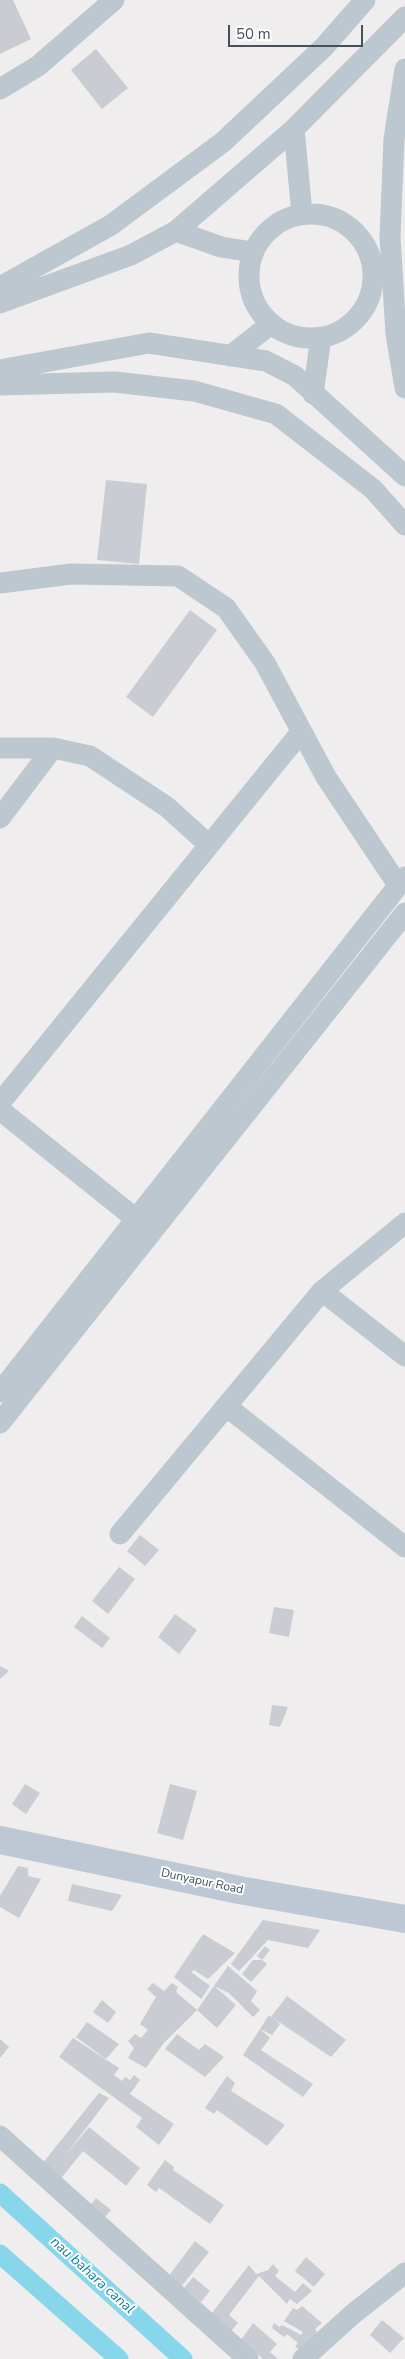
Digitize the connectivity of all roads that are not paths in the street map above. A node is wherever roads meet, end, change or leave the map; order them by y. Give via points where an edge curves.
1 (114, 0) edge
2 (365, 0) edge
3 (405, 17) edge
4 (405, 69) edge
5 (0, 89) edge
6 (294, 129) junction
7 (391, 188) junction
8 (302, 214) junction
9 (176, 231) junction
10 (366, 245) junction
11 (253, 252) junction
12 (2, 285) edge
13 (370, 296) junction
14 (271, 324) junction
15 (401, 337) edge
16 (321, 338) junction
17 (230, 356) junction
18 (0, 370) edge
19 (0, 385) edge
20 (405, 388) edge
21 (313, 394) junction
22 (405, 476) edge
23 (405, 524) edge
24 (0, 583) edge
25 (302, 732) junction
26 (0, 748) edge
27 (54, 748) junction
28 (0, 818) edge
29 (209, 845) junction
30 (402, 881) edge
31 (405, 913) edge
32 (0, 1103) edge
33 (0, 1110) edge
34 (136, 1219) junction
35 (405, 1223) edge
36 (322, 1291) junction
37 (405, 1356) edge
38 (0, 1392) edge
39 (226, 1406) junction
40 (0, 1423) edge
41 (120, 1534) dead end
42 (405, 1546) edge
43 (0, 1840) edge
44 (405, 1919) edge
45 (0, 2136) edge
46 (405, 2272) edge
47 (248, 2359) edge
48 (303, 2359) edge

1 - 5 street via 38,66
2 - 12 street via 324,47 223,142 111,225
3 - 6 street
4 - 7 street via 394,140
6 - 8 street
6 - 9 street
7 - 10 street
7 - 15 street via 390,237
8 - 10 street via 314,213 339,220 359,235
8 - 11 street via 268,230
9 - 11 street via 221,246
9 - 12 street via 132,255
10 - 13 street via 373,270
11 - 14 street via 248,278 250,291 255,304
13 - 15 street
13 - 16 street via 356,319 346,328
14 - 16 street via 294,336
14 - 17 street
15 - 20 street
16 - 21 street
17 - 18 street via 149,343
17 - 21 street via 266,361 295,376
19 - 23 street via 115,382 194,391 276,414 373,489
21 - 22 street
24 - 25 street via 71,574 178,576 226,608 265,663
25 - 29 street
25 - 30 street via 326,777
26 - 27 street
27 - 28 street
27 - 29 street via 90,756 167,808
29 - 32 street
30 - 34 street
31 - 40 street
33 - 34 street
34 - 38 street
35 - 36 street
36 - 37 street
36 - 39 street
39 - 41 street
39 - 42 street
43 - 44 main road, Dunyapur Road via 239,1890
45 - 47 street
46 - 48 street

